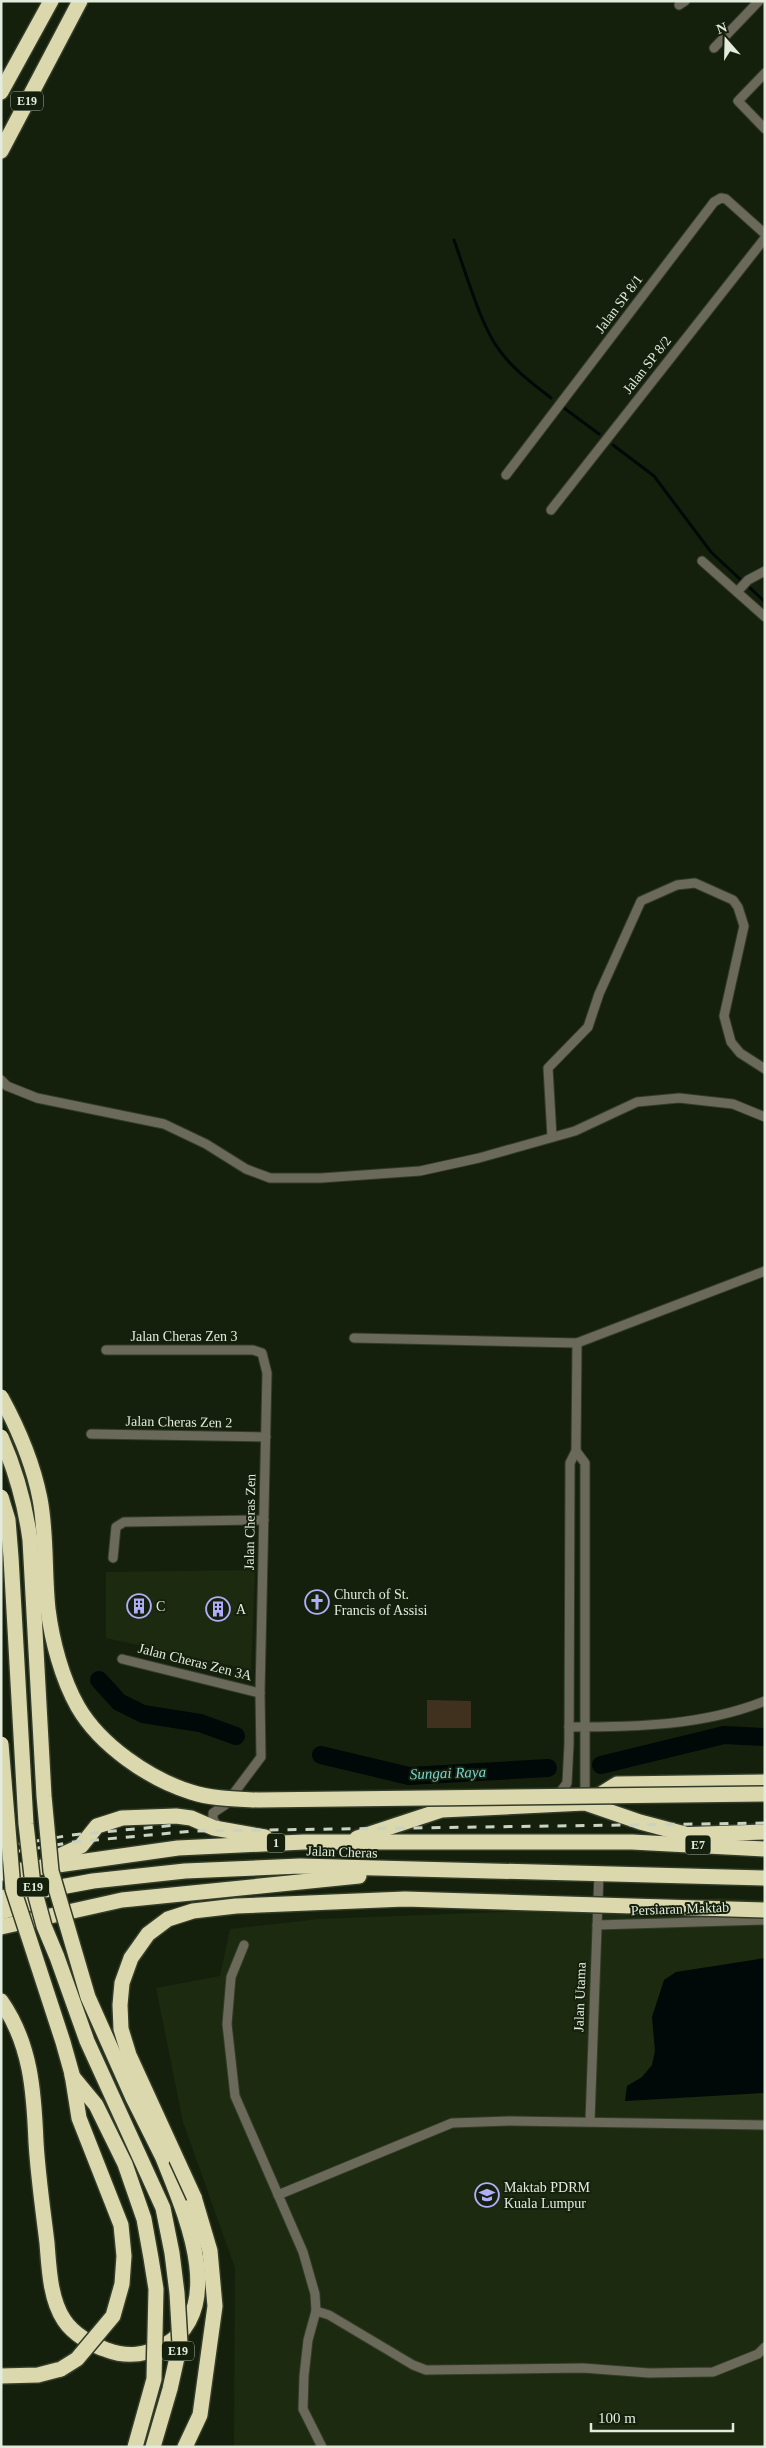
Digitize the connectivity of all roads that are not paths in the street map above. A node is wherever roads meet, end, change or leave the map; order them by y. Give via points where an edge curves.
1 (50, 1) edge
2 (80, 1) edge
3 (86, 1) edge
4 (759, 1) edge
5 (714, 48) dead end
6 (54, 50) junction
7 (765, 73) edge
8 (1, 92) edge
9 (765, 129) edge
10 (1, 151) edge
11 (765, 236) edge
12 (506, 475) dead end
13 (551, 510) dead end
14 (702, 561) dead end
15 (765, 571) edge
16 (737, 592) junction
17 (765, 617) edge
18 (765, 1069) edge
19 (1, 1080) edge
20 (765, 1117) edge
21 (552, 1136) junction
22 (765, 1272) edge
23 (354, 1338) dead end
24 (577, 1343) junction
25 (106, 1350) dead end
26 (262, 1353) joint
27 (1, 1397) edge
28 (91, 1434) dead end
29 (1, 1437) edge
30 (266, 1437) junction
31 (576, 1451) junction
32 (1, 1497) edge
33 (264, 1520) junction
34 (113, 1558) dead end
35 (122, 1659) dead end
36 (260, 1692) junction
37 (765, 1701) edge
38 (569, 1727) junction
39 (584, 1727) junction
40 (1, 1744) edge
41 (765, 1782) edge
42 (765, 1794) edge
43 (585, 1803) junction
44 (225, 1805) junction
45 (550, 1806) junction
46 (176, 1816) junction
47 (223, 1830) junction
48 (765, 1832) edge
49 (685, 1834) junction
50 (349, 1841) junction
51 (304, 1842) junction
52 (632, 1842) junction
53 (765, 1848) edge
54 (31, 1869) junction
55 (400, 1870) junction
56 (1, 1873) edge
57 (598, 1873) junction
58 (654, 1875) junction
59 (765, 1878) edge
60 (94, 1881) junction
61 (765, 1888) edge
62 (1, 1898) edge
63 (765, 1910) edge
64 (1, 1912) edge
65 (765, 1920) edge
66 (597, 1925) junction
67 (1, 1927) edge
68 (244, 1946) dead end
69 (1, 2001) edge
70 (72, 2074) junction
71 (590, 2122) junction
72 (765, 2125) edge
73 (278, 2195) junction
74 (316, 2312) junction
75 (765, 2347) edge
76 (1, 2376) edge
77 (135, 2447) edge
78 (153, 2447) edge
79 (185, 2447) edge
80 (322, 2447) edge

1 - 8 highway, E19
2 - 6 highway, E19
3 - 6 highway
4 - 5 street
6 - 10 highway, E19
7 - 9 street via 738,101
11 - 12 street, Jalan SP 8/1 via 726,199 714,202
11 - 13 street, Jalan SP 8/2
14 - 16 street
15 - 16 street via 748,580
16 - 17 street
18 - 21 street via 740,1053 732,1042 724,1016 744,926 738,906 733,900 695,883 678,885 641,901 599,994 588,1027 548,1068
19 - 21 street via 7,1086 37,1098 164,1124 206,1144 246,1169 270,1178 420,1171 479,1158
20 - 21 street via 733,1104 679,1098 637,1102 575,1131
22 - 24 street
23 - 24 street
24 - 31 street
25 - 26 street, Jalan Cheras Zen 3 via 253,1350
26 - 30 street, Jalan Cheras Zen via 267,1373
27 - 42 highway, bridge via 31,1462 40,1500 48,1610 65,1675 78,1707 102,1737 131,1763 190,1792 258,1800
28 - 30 street, Jalan Cheras Zen 2
29 - 69 highway, bridge via 16,1472 30,1540 43,1787 51,1871 88,1997 163,2158 196,2254 199,2285 188,2324 178,2336 150,2352 134,2355 106,2350 74,2331 65,2321 53,2290 27,2052 16,2024
30 - 33 street, Jalan Cheras Zen
31 - 38 street via 570,1463
31 - 39 street via 585,1463
32 - 78 highway, E19, bridge via 8,1520 32,1885 87,2042 163,2208 172,2253 180,2344
33 - 34 street via 124,1522 116,1527
33 - 36 street, Jalan Cheras Zen
35 - 36 street, Jalan Cheras Zen 3A
36 - 44 street, Jalan Cheras Zen via 261,1757
37 - 39 street via 733,1713 694,1721 652,1726
38 - 39 street
38 - 45 street via 566,1783
39 - 43 street
40 - 70 highway, E19, bridge via 13,1889
41 - 43 highway via 618,1784
43 - 45 highway
43 - 49 highway
44 - 46 street via 201,1816
44 - 47 street, Jalan Cheras Zen via 212,1817
45 - 50 highway via 442,1810
46 - 47 highway
46 - 54 highway via 122,1818 97,1826 81,1846
47 - 51 highway
48 - 49 highway
49 - 52 highway
50 - 51 highway, Jalan Cheras / 1
50 - 52 highway, Jalan Cheras / 1
51 - 54 highway, Jalan Cheras / 1 via 178,1848
52 - 53 highway, E7
54 - 56 highway, Jalan Cheras / 1
55 - 57 highway, Jalan Cheras / 1
55 - 60 highway, Jalan Cheras / 1 via 290,1866 185,1871
55 - 67 highway, bridge via 122,1900
57 - 58 highway, Jalan Cheras / 1
57 - 66 street, Jalan Utama
58 - 59 highway
58 - 61 highway
60 - 62 highway, Jalan Cheras / 1
60 - 64 highway
63 - 79 highway, bridge via 405,1899 236,1906 193,1911 168,1919 148,1934 131,1958 122,1983 121,2029 129,2055 194,2197 210,2251 215,2306 200,2415
65 - 66 street, Persiaran Maktab
66 - 71 street, Jalan Utama
68 - 73 street via 231,1976 227,2024 235,2096
70 - 76 highway, bridge via 79,2118 121,2225 122,2284 112,2316 77,2359 61,2369 38,2375
70 - 77 highway, E19, bridge via 96,2105 125,2164 144,2219 151,2258 156,2289 154,2380
71 - 72 street
71 - 73 street via 452,2123
73 - 74 street via 303,2252 315,2294
74 - 75 street via 329,2315 426,2370 583,2368 649,2373 713,2372 758,2354
74 - 80 street via 308,2340 303,2409

